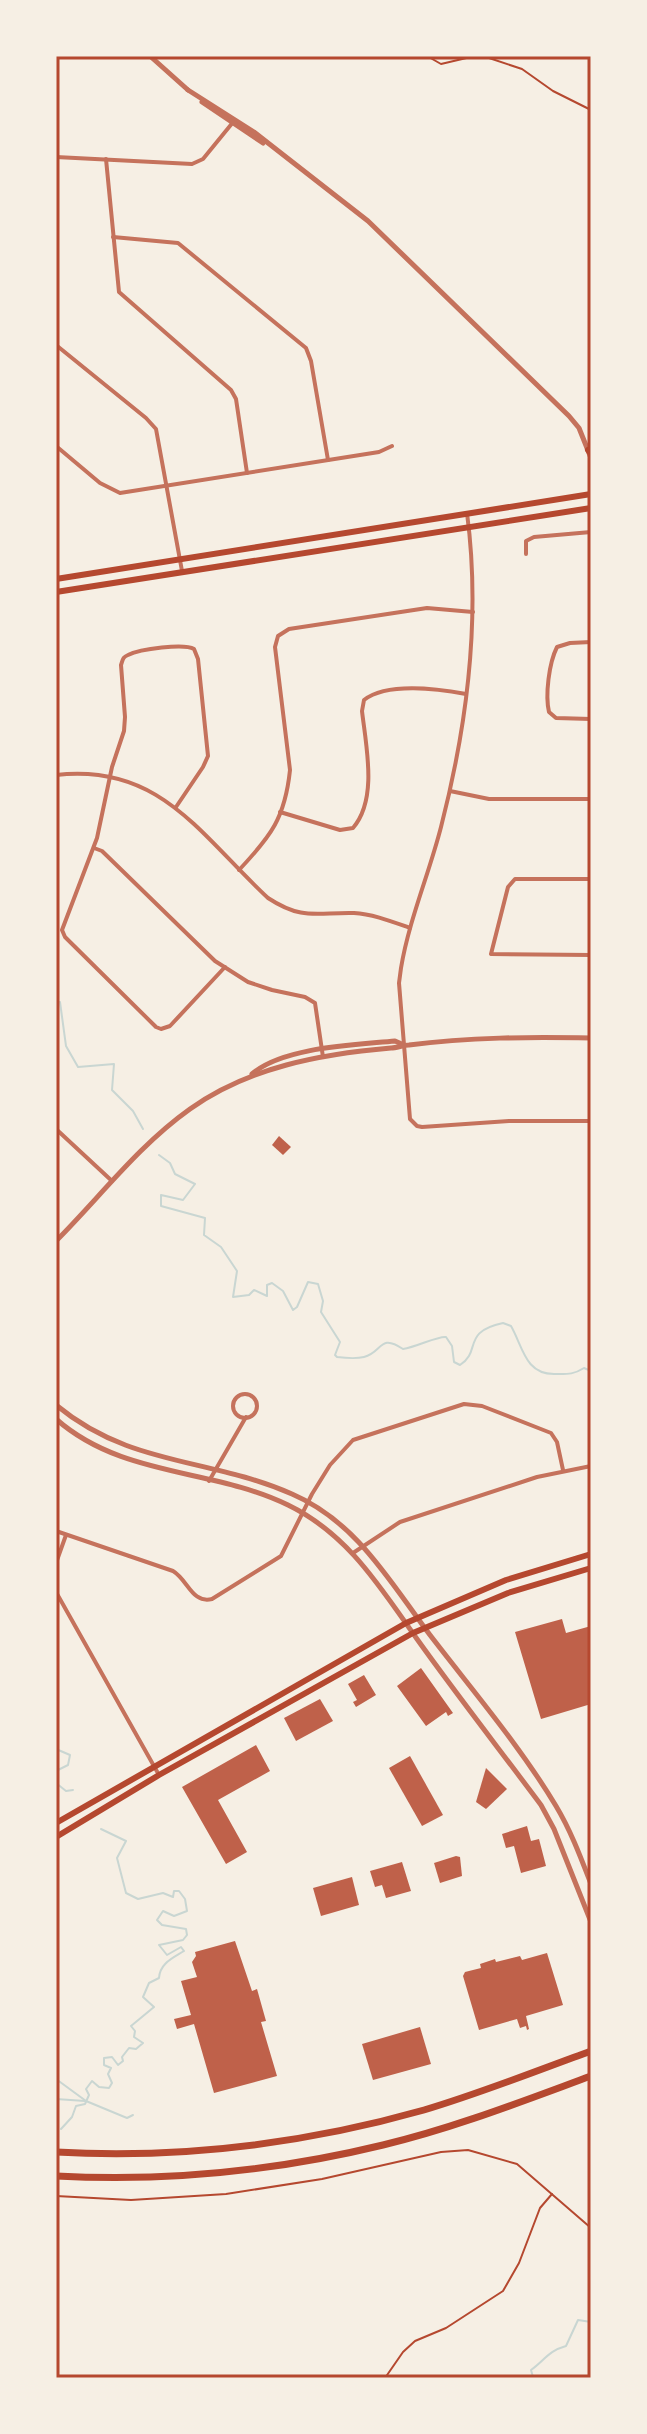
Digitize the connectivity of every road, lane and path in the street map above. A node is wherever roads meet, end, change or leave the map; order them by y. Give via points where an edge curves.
1 (150, 56) edge
2 (427, 56) edge
3 (475, 56) edge
4 (483, 56) edge
5 (591, 110) edge
6 (234, 122) junction
7 (56, 157) edge
8 (106, 159) junction
9 (113, 237) junction
10 (56, 345) edge
11 (56, 446) edge
12 (392, 446) dead end
13 (590, 454) edge
14 (328, 460) junction
15 (247, 473) junction
16 (167, 486) junction
17 (591, 494) edge
18 (591, 508) edge
19 (467, 513) junction
20 (469, 526) junction
21 (591, 532) edge
22 (526, 554) dead end
23 (180, 558) junction
24 (182, 571) junction
25 (56, 579) edge
26 (56, 592) edge
27 (473, 612) junction
28 (591, 642) edge
29 (466, 694) junction
30 (591, 719) edge
31 (56, 775) edge
32 (110, 775) junction
33 (450, 791) junction
34 (591, 799) edge
35 (176, 807) junction
36 (280, 812) junction
37 (94, 848) junction
38 (239, 870) junction
39 (591, 879) edge
40 (410, 928) junction
41 (591, 955) edge
42 (225, 967) junction
43 (591, 1038) edge
44 (405, 1045) junction
45 (322, 1053) junction
46 (591, 1121) edge
47 (56, 1129) edge
48 (112, 1181) junction
49 (57, 1238) edge
50 (56, 1405) edge
51 (246, 1417) junction
52 (56, 1419) edge
53 (98, 1435) junction
54 (94, 1445) junction
55 (591, 1466) edge
56 (217, 1469) junction
57 (563, 1470) junction
58 (209, 1481) junction
59 (308, 1501) junction
60 (302, 1512) junction
61 (56, 1531) edge
62 (66, 1535) junction
63 (363, 1545) junction
64 (353, 1553) junction
65 (591, 1554) edge
66 (56, 1563) edge
67 (591, 1568) edge
68 (56, 1592) edge
69 (418, 1618) junction
70 (406, 1623) junction
71 (424, 1627) junction
72 (413, 1633) junction
73 (157, 1771) junction
74 (56, 1823) edge
75 (56, 1837) edge
76 (591, 1884) edge
77 (591, 1922) edge
78 (591, 2048) edge
79 (591, 2076) edge
80 (56, 2152) edge
81 (56, 2176) edge
82 (553, 2193) junction
83 (56, 2196) edge
84 (591, 2228) edge
85 (385, 2378) edge

1 - 6 street
2 - 3 path via 441,64
4 - 5 path via 522,69
6 - 8 street via 198,163
6 - 13 street via 368,221 569,416
7 - 8 street
8 - 9 street
9 - 14 street via 170,240 184,247 306,348
9 - 15 street via 119,292 231,390
10 - 16 street via 152,423 159,435
11 - 16 street via 113,491
12 - 14 street
14 - 15 street
15 - 16 street
16 - 23 street
17 - 19 main road
18 - 20 main road
19 - 20 street
19 - 23 main road
20 - 24 main road
20 - 27 street
21 - 22 street via 534,537 526,541
23 - 24 street
23 - 25 main road
24 - 26 main road
27 - 29 street
27 - 36 street via 417,609 282,631 275,647 290,770
28 - 30 street via 557,647 548,701 556,718
29 - 33 street
29 - 36 street via 420,687 364,700 369,781 353,828 340,830
31 - 32 street
32 - 35 street via 145,787
32 - 35 street via 125,723 123,660 131,653 189,646 198,659 208,756
32 - 37 street
33 - 34 street via 489,799
33 - 40 street
35 - 38 street
36 - 38 street via 271,836
37 - 42 street
37 - 42 street via 63,933 156,1027 170,1026
38 - 40 street via 268,898 296,912 364,914
39 - 41 street via 515,879 508,887 491,954
40 - 44 street via 399,983
42 - 45 street via 248,982 315,1003
43 - 44 street
44 - 45 street via 395,1041
44 - 46 street via 410,1115 417,1126
45 - 48 street via 261,1066 204,1100
47 - 48 street
48 - 49 street
50 - 53 street
51 - 51 street via 233,1405 243,1394 257,1404
51 - 56 street
52 - 54 street
53 - 54 street
53 - 56 street via 147,1454
54 - 58 street via 134,1462
55 - 57 street
56 - 58 street
56 - 59 street
57 - 59 street via 551,1433 464,1404 353,1440
57 - 63 street via 400,1522
58 - 60 street
59 - 60 street
59 - 63 street
60 - 62 street via 275,1562 204,1601 173,1571
60 - 64 street
61 - 62 street
62 - 66 street
63 - 64 street
63 - 69 street
64 - 70 street
65 - 69 main road via 506,1580
67 - 71 main road via 525,1587
68 - 73 street
69 - 70 main road
69 - 71 street
70 - 72 street
70 - 73 main road
71 - 72 main road
71 - 76 street via 556,1807
72 - 73 main road
72 - 77 street via 541,1805
73 - 74 main road
73 - 75 main road
78 - 80 highway via 423,2110 288,2141 183,2153
79 - 81 highway via 440,2129 345,2154 197,2175
82 - 83 path via 517,2164 454,2150 226,2194 131,2200
82 - 84 path
82 - 85 path via 540,2208 503,2291 446,2328 415,2341

